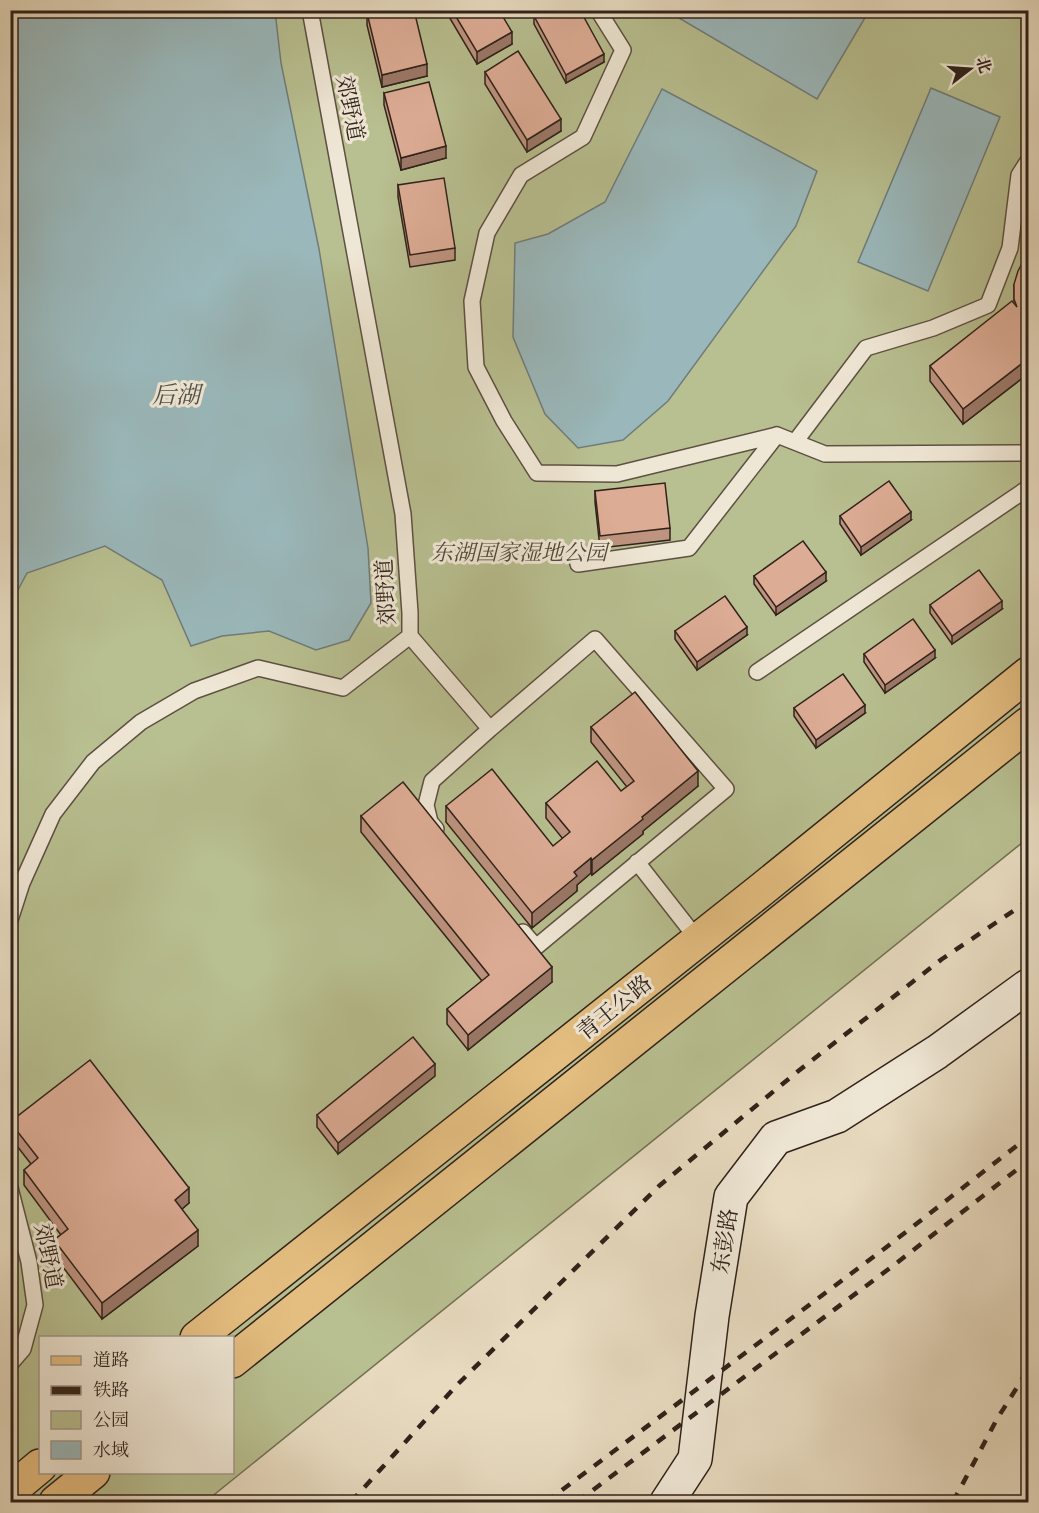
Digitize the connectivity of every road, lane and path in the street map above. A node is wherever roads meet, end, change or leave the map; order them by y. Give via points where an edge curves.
1 (310, 10) edge
2 (598, 10) edge
3 (1029, 161) edge
4 (777, 435) junction
5 (795, 442) junction
6 (1029, 453) edge
7 (1029, 488) edge
8 (578, 564) dead end
9 (410, 636) junction
10 (758, 672) dead end
11 (1029, 674) edge
12 (1029, 724) edge
13 (490, 729) junction
14 (445, 839) edge
15 (638, 862) junction
16 (10, 920) edge
17 (513, 920) edge
18 (698, 940) junction
19 (1029, 986) edge
20 (10, 1188) edge
21 (200, 1336) edge
22 (234, 1359) edge
23 (10, 1364) edge
24 (92, 1474) edge
25 (56, 1503) edge
26 (667, 1503) edge

1 - 9 lane, 郊野道 via 403,514
2 - 4 lane via 623,50 584,137 521,175 487,233 472,301 476,367 537,472 617,474
3 - 5 lane via 1019,175 1010,248 988,305 933,328 866,348
4 - 5 lane
4 - 8 lane via 689,548
5 - 6 lane via 825,454
7 - 10 lane
9 - 13 lane
9 - 16 lane, 郊野道 via 343,688 258,668 194,691 141,722 93,762 53,814
11 - 18 main road, 青王公路
12 - 22 main road, 青王公路
13 - 14 lane via 432,782 426,805 430,822
13 - 15 lane via 595,639 726,789
15 - 17 lane via 536,947
15 - 18 lane
18 - 21 main road, 青王公路
19 - 26 street, 东彭路 via 937,1052 837,1116 776,1138 731,1197 694,1459
20 - 23 lane, 郊野道 via 29,1262 35,1305 23,1349
24 - 25 main road

